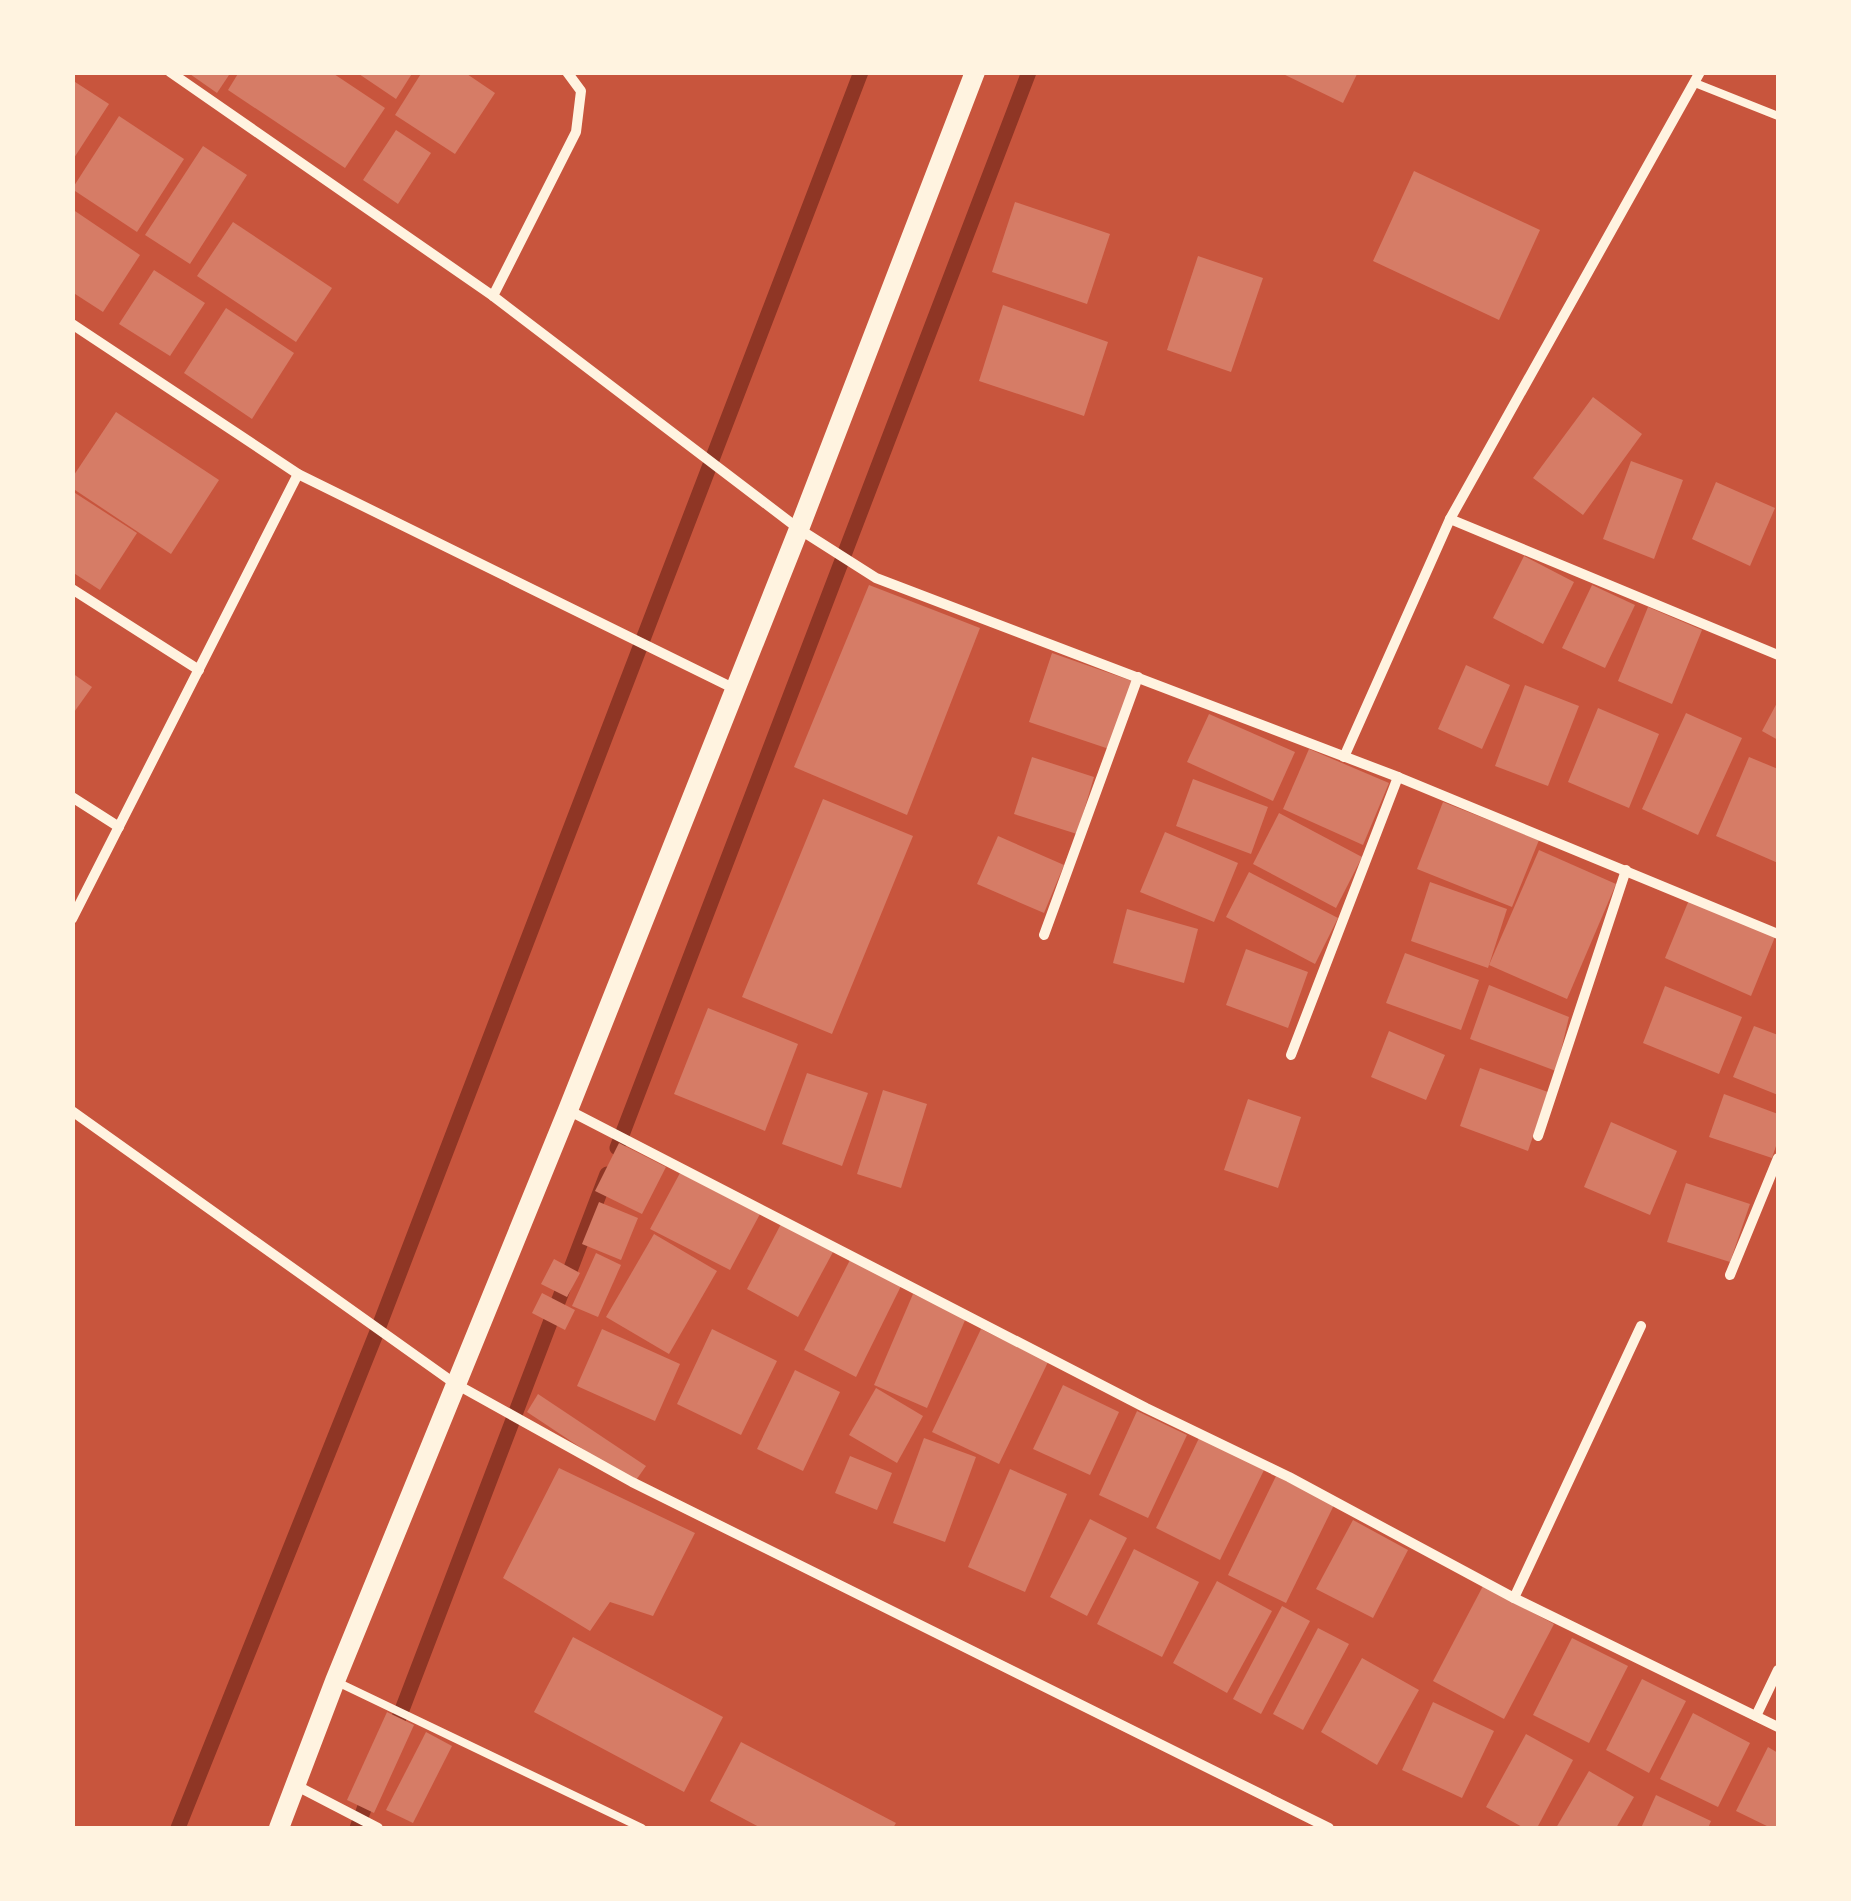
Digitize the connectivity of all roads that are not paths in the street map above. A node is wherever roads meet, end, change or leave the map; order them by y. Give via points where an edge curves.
1 (170, 72) edge
2 (567, 72) edge
3 (975, 72) edge
4 (1698, 78) edge
5 (1778, 116) edge
6 (492, 296) junction
7 (72, 324) edge
8 (298, 474) junction
9 (1450, 518) junction
10 (799, 529) junction
11 (72, 589) edge
12 (1778, 655) edge
13 (199, 670) junction
14 (1138, 676) junction
15 (736, 689) junction
16 (1344, 757) junction
17 (1398, 777) junction
18 (72, 797) edge
19 (119, 828) junction
20 (1626, 870) junction
21 (72, 919) edge
22 (1778, 934) edge
23 (1044, 935) dead end
24 (1291, 1055) dead end
25 (568, 1110) junction
26 (74, 1116) edge
27 (1538, 1136) dead end
28 (1778, 1158) edge
29 (1730, 1275) dead end
30 (1641, 1326) dead end
31 (454, 1383) junction
32 (1514, 1598) junction
33 (1778, 1670) edge
34 (335, 1681) junction
35 (1756, 1716) junction
36 (1778, 1727) edge
37 (296, 1786) junction
38 (279, 1828) edge
39 (378, 1828) edge
40 (642, 1828) edge
41 (1329, 1828) edge

1 - 6 street
2 - 6 street via 581,91 576,132
3 - 10 main road
4 - 5 lane
4 - 9 street
6 - 10 street
7 - 8 street
8 - 13 street
8 - 15 street
9 - 12 street
9 - 16 street
10 - 14 street via 876,578
10 - 15 main road
11 - 13 street
13 - 19 street
14 - 16 street
14 - 23 street
15 - 25 main road
16 - 17 street
17 - 20 street
17 - 24 street
18 - 19 street
19 - 21 street
20 - 22 street
20 - 27 street
25 - 31 main road
25 - 32 street
26 - 31 street
28 - 29 street
30 - 32 street
31 - 34 main road
31 - 41 street via 632,1482
32 - 35 street
33 - 35 street
34 - 37 main road
34 - 40 lane
35 - 36 street
37 - 38 main road
37 - 39 street

